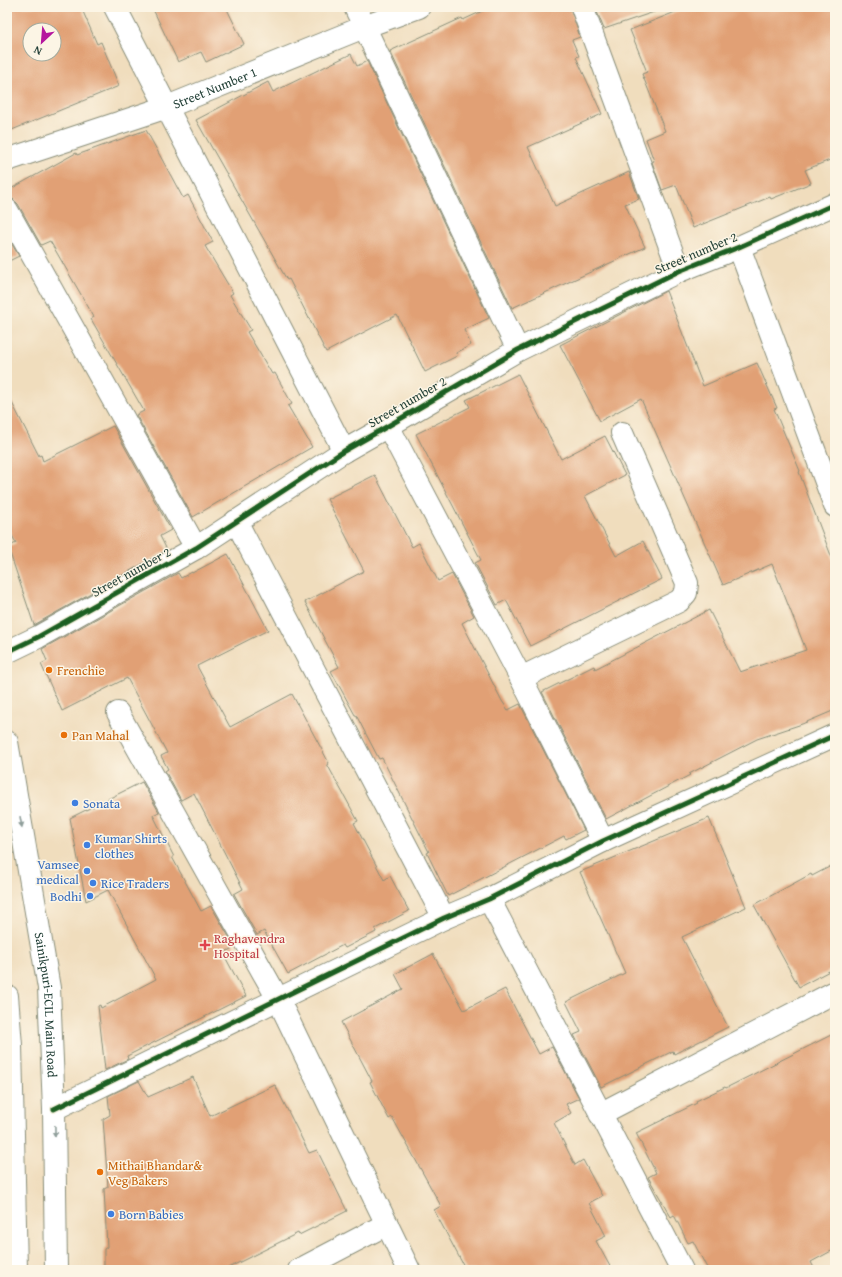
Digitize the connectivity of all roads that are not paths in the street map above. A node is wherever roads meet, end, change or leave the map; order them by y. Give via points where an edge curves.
1 (115, 7) edge
2 (355, 7) edge
3 (419, 7) edge
4 (582, 7) edge
5 (364, 27) junction
6 (167, 107) junction
7 (7, 160) edge
8 (835, 204) edge
9 (7, 210) edge
10 (739, 247) junction
11 (679, 271) junction
12 (518, 350) junction
13 (388, 426) junction
14 (622, 433) dead end
15 (344, 451) junction
16 (835, 506) edge
17 (236, 521) junction
18 (196, 548) junction
19 (7, 652) edge
20 (521, 678) junction
21 (118, 713) dead end
22 (835, 735) edge
23 (7, 742) edge
24 (603, 841) junction
25 (489, 899) junction
26 (444, 918) junction
27 (835, 992) edge
28 (7, 996) edge
29 (278, 999) junction
30 (9, 1070) edge
31 (54, 1109) junction
32 (600, 1114) junction
33 (387, 1224) junction
34 (16, 1270) edge
35 (56, 1270) edge
36 (299, 1270) edge
37 (409, 1270) edge
38 (682, 1270) edge

1 - 6 street
2 - 5 street
3 - 5 street, Street Number 1
4 - 11 street
5 - 6 street, Street Number 1
5 - 12 street
6 - 7 street, Street Number 1
6 - 15 street
8 - 10 street, Street number 2
9 - 18 street
10 - 11 street, Street number 2
10 - 16 street
11 - 12 street, Street number 2
12 - 13 street, Street number 2
13 - 15 street, Street number 2
13 - 20 street
14 - 20 street via 687,584 686,593 679,601
15 - 17 street, Street number 2
17 - 18 street, Street number 2
17 - 26 street
18 - 19 street, Street number 2
20 - 24 street
21 - 29 street
22 - 24 street
23 -> 31 street, Sainikpuri-ECIL Main Road via 49,988
24 - 25 street
25 - 26 street
25 - 32 street
26 - 29 street
27 - 32 street
28 - 30 street via 11,1045
29 - 31 street
29 - 33 street
30 - 34 street
31 -> 35 street, Sainikpuri-ECIL Main Road
32 - 38 street
33 - 36 street
33 - 37 street

